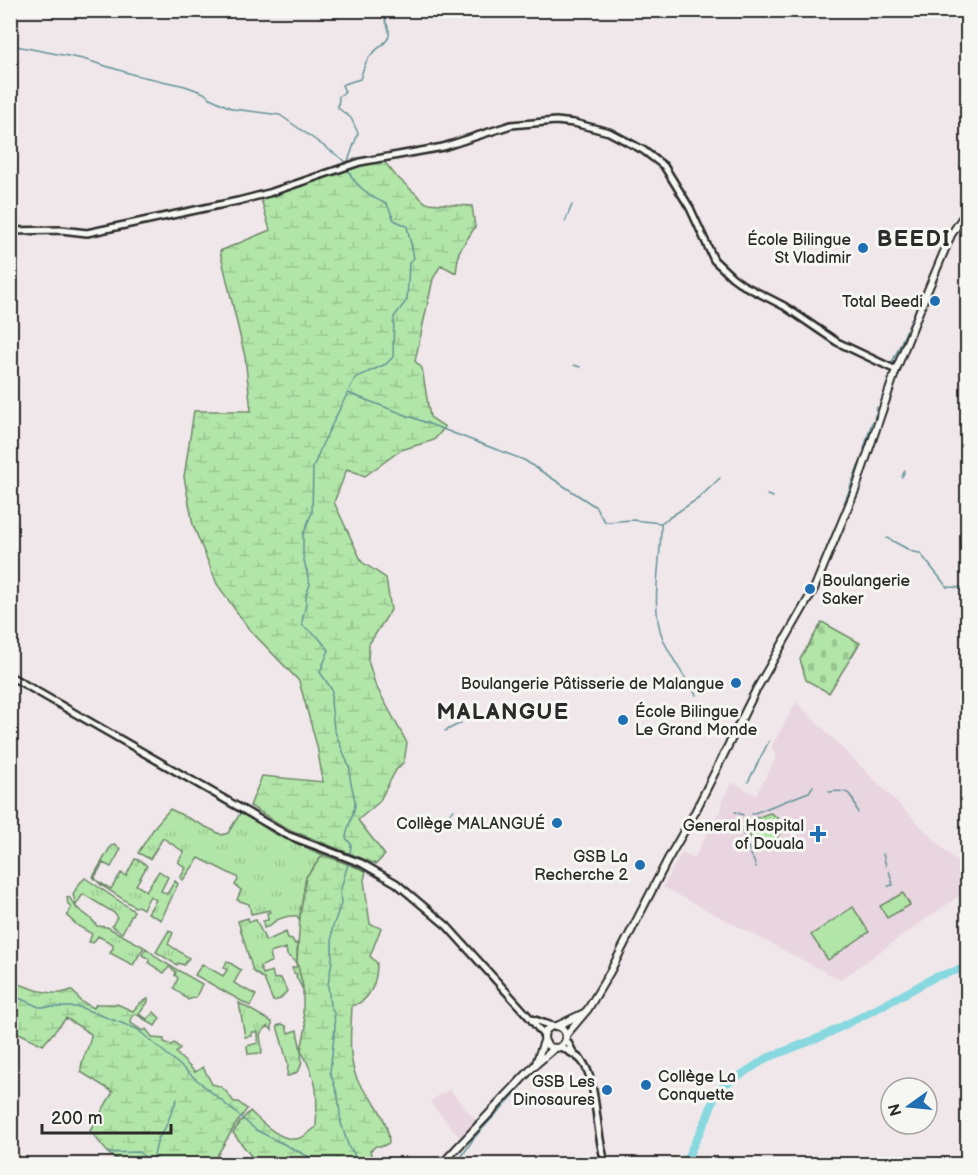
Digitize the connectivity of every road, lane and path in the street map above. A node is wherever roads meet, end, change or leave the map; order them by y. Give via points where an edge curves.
1 (968, 209) edge
2 (10, 231) edge
3 (896, 370) junction
4 (10, 676) edge
5 (584, 1013) junction
6 (530, 1018) junction
7 (555, 1026) junction
8 (566, 1037) junction
9 (544, 1038) junction
10 (558, 1048) junction
11 (575, 1055) junction
12 (534, 1066) junction
13 (442, 1164) edge
14 (606, 1164) edge

1 - 3 main road via 951,235
2 - 3 street via 87,233 238,201 360,162 443,147 511,125 574,123 609,132 664,166 690,208 714,260 732,277 837,342
3 - 5 main road via 863,471 814,589 756,690 610,972
4 - 6 street via 272,826 361,863 396,883 447,926
5 - 7 main road
5 - 8 main road
6 - 7 street
6 - 9 street
7 - 8 main road via 561,1027
7 - 9 main road via 548,1028
8 - 10 main road
8 - 11 street
9 - 10 main road via 551,1048
9 - 12 main road
10 - 11 street
10 - 12 main road
11 - 14 street via 590,1074
12 - 13 main road

